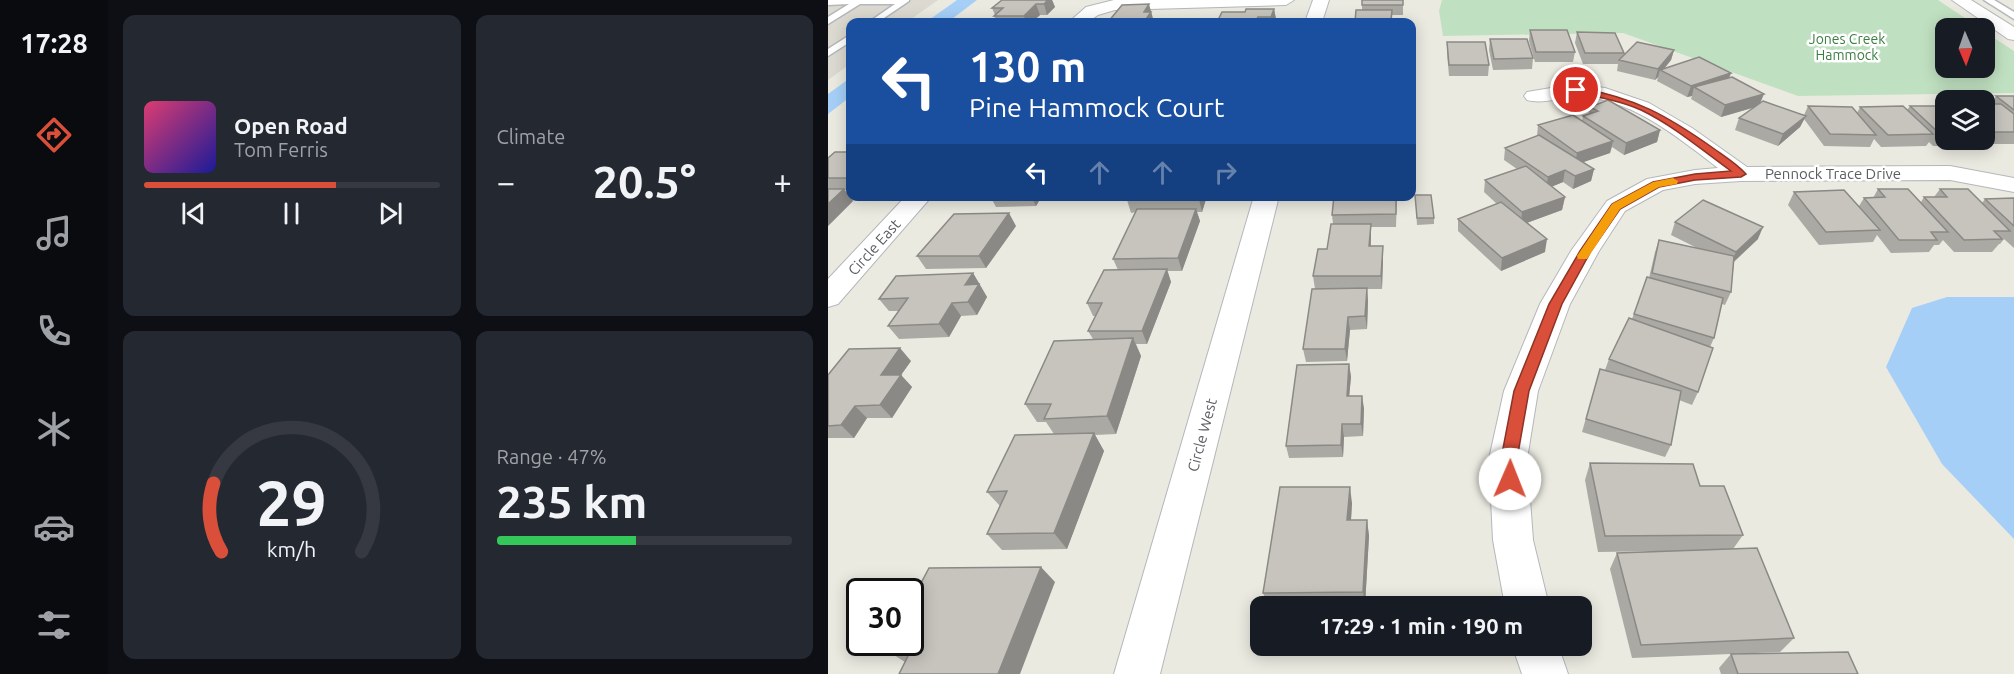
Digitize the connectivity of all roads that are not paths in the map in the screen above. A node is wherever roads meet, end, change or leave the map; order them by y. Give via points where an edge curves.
1 (1286, 0) edge
2 (1321, 0) edge
3 (1960, 0) edge
4 (1988, 0) edge
5 (858, 1) edge
6 (828, 2) edge
7 (2014, 16) edge
8 (879, 18) edge
9 (1081, 18) edge
10 (1315, 18) edge
11 (1987, 18) edge
12 (828, 21) edge
13 (1995, 23) joint
14 (2014, 23) edge
15 (2014, 35) edge
16 (846, 41) edge
17 (828, 53) edge
18 (1534, 96) dead end
19 (1741, 174) junction
20 (2014, 184) edge
21 (915, 201) edge
22 (1266, 201) edge
23 (828, 297) edge
24 (1525, 596) edge
25 (1539, 656) edge
26 (1137, 674) edge
27 (1545, 674) edge

1 - 9 street via 1125,4 1102,8
2 - 10 street
3 - 11 street
4 - 7 lane
5 - 6 lane
5 - 8 lane via 905,1
5 - 12 lane
13 - 14 lane
13 - 15 street
16 - 17 lane
18 - 19 street via 1576,90 1610,96 1643,108 1674,124
19 - 20 street, Pennock Trace Drive via 1950,173
19 - 24 street, Pennock Trace Drive via 1656,184 1616,206 1555,304 1521,391 1509,459 1513,540
21 - 23 street, Circle East
22 - 26 street, Circle West
25 - 27 street

